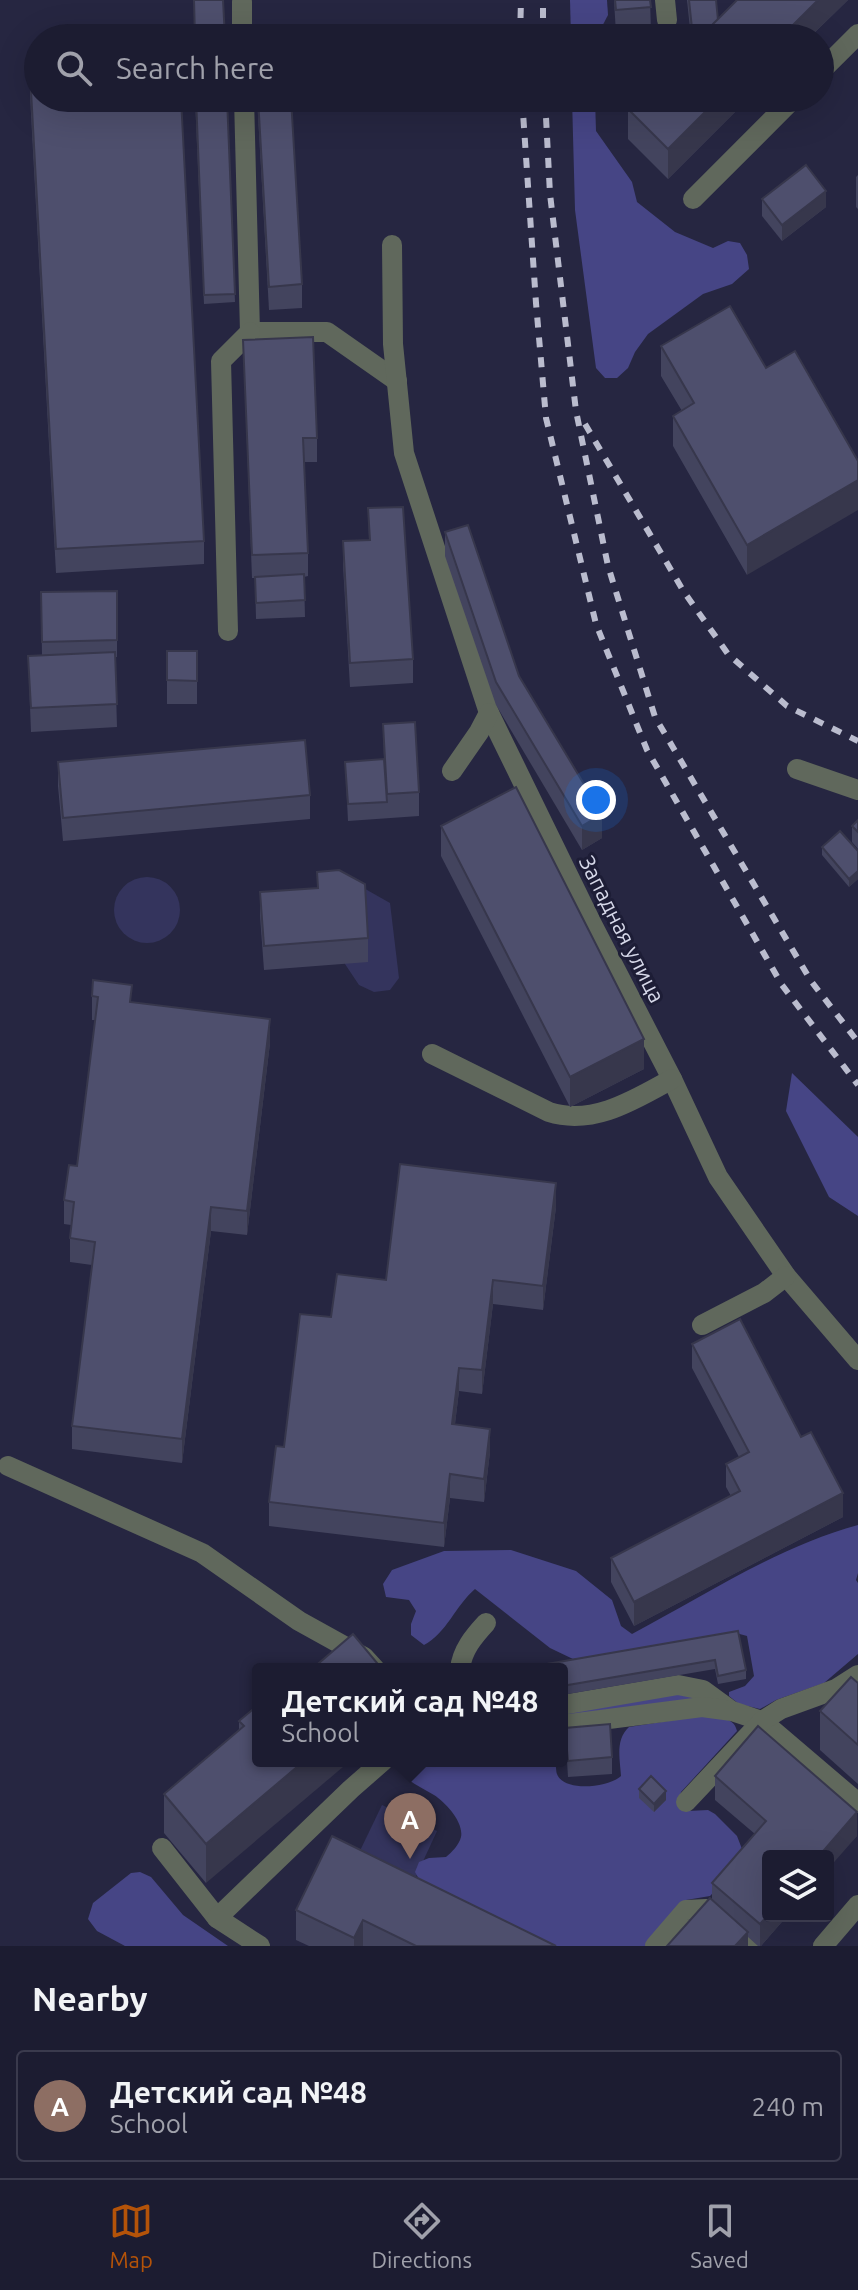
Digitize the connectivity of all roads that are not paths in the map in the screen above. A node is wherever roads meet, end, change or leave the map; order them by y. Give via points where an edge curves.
1 (242, 2) dead end
2 (242, 24) edge
3 (858, 34) edge
4 (834, 58) edge
5 (244, 112) edge
6 (780, 112) edge
7 (693, 199) dead end
8 (392, 245) dead end
9 (250, 332) junction
10 (397, 381) junction
11 (228, 631) dead end
12 (489, 713) junction
13 (797, 769) dead end
14 (452, 771) dead end
15 (858, 790) edge
16 (432, 1054) dead end
17 (672, 1079) junction
18 (786, 1276) junction
19 (702, 1325) dead end
20 (858, 1360) edge
21 (8, 1466) dead end
22 (486, 1623) dead end
23 (370, 1663) edge
24 (461, 1663) edge
25 (858, 1675) edge
26 (568, 1704) edge
27 (732, 1711) junction
28 (762, 1721) junction
29 (568, 1724) edge
30 (376, 1767) edge
31 (686, 1802) dead end
32 (858, 1803) edge
33 (162, 1848) dead end
34 (858, 1905) edge
35 (217, 1918) junction
36 (260, 1946) edge
37 (655, 1946) edge
38 (748, 1946) edge
39 (823, 1946) edge

1 - 2 street
3 - 4 street
5 - 9 street
6 - 7 street
8 - 10 street, Западная улица
9 - 10 street via 327,332
9 - 11 street via 221,361
10 - 12 street, Западная улица via 404,453
12 - 14 street
12 - 17 street, Западная улица
13 - 15 street
16 - 17 street via 565,1117 594,1115
17 - 18 street, Западная улица via 718,1177
18 - 19 street
18 - 20 street, Западная улица
21 - 23 street via 202,1553
22 - 24 street
25 - 28 street
26 - 27 street via 678,1685 703,1690
27 - 28 street
27 - 29 street via 702,1707
28 - 31 street
28 - 32 street
30 - 35 street
33 - 35 street
34 - 39 street
35 - 36 street
37 - 38 street via 686,1910 706,1909

